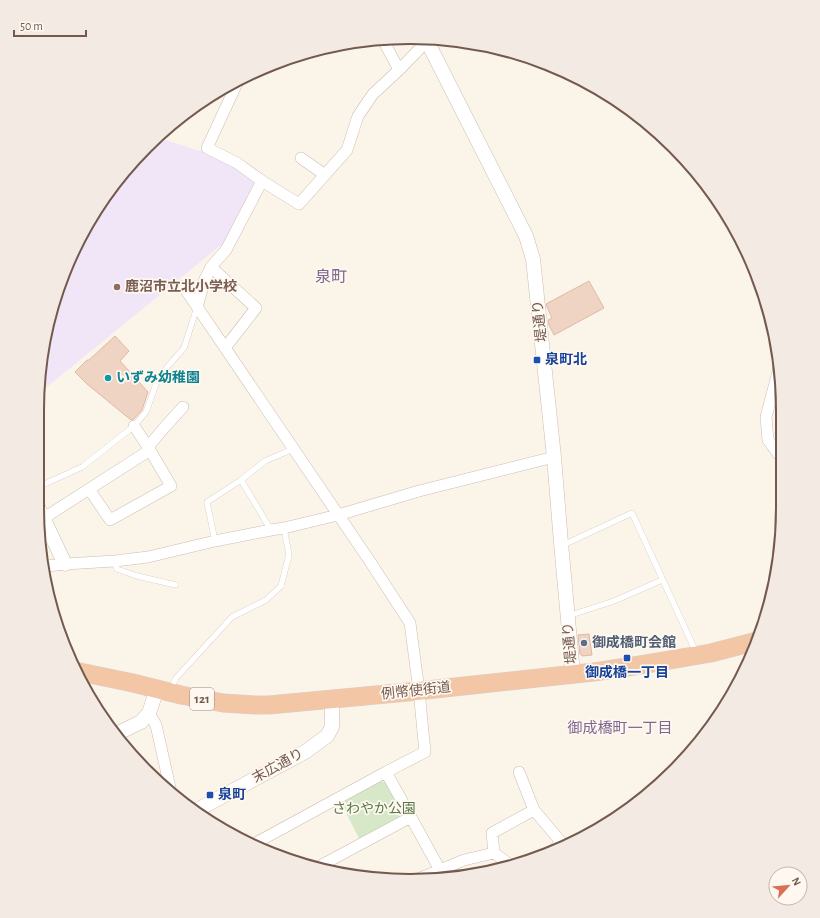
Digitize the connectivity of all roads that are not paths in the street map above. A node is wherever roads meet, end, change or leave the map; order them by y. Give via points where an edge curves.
1 (386, 45) edge
2 (423, 45) edge
3 (429, 45) edge
4 (399, 70) junction
5 (234, 89) edge
6 (300, 158) dead end
7 (325, 175) junction
8 (262, 181) junction
9 (211, 267) junction
10 (183, 286) dead end
11 (197, 307) junction
12 (225, 348) junction
13 (775, 384) edge
14 (183, 407) dead end
15 (134, 426) junction
16 (149, 449) junction
17 (293, 449) junction
18 (776, 451) edge
19 (554, 457) junction
20 (241, 480) junction
21 (44, 484) edge
22 (89, 489) junction
23 (338, 515) junction
24 (44, 518) edge
25 (44, 519) edge
26 (284, 528) junction
27 (271, 530) junction
28 (215, 541) junction
29 (561, 546) junction
30 (115, 561) junction
31 (65, 564) junction
32 (49, 566) edge
33 (662, 580) junction
34 (176, 585) dead end
35 (567, 616) junction
36 (750, 643) edge
37 (697, 655) junction
38 (83, 672) edge
39 (573, 674) junction
40 (163, 690) junction
41 (419, 691) junction
42 (332, 699) junction
43 (149, 713) junction
44 (121, 732) edge
45 (386, 772) junction
46 (519, 772) dead end
47 (169, 783) edge
48 (201, 808) edge
49 (534, 810) junction
50 (411, 817) junction
51 (259, 841) edge
52 (560, 841) edge
53 (494, 853) junction
54 (506, 862) edge
55 (325, 864) edge
56 (440, 870) junction
57 (433, 873) edge

1 - 4 street
2 - 4 street
3 - 19 street, 堤通り via 530,246
4 - 7 street via 373,94 358,116 347,150
5 - 8 street via 207,148 237,163
6 - 7 street
7 - 8 street via 299,204
8 - 9 street via 226,250
9 - 11 street
9 - 12 street via 256,308
10 - 11 street
11 - 12 street
11 - 15 lane via 184,348 156,384 146,412
12 - 17 street
13 - 18 street via 766,417 768,440
14 - 16 street
15 - 16 street
15 - 21 lane via 82,467
16 - 22 street
16 - 22 street via 171,486 110,520
17 - 20 lane via 265,462
17 - 23 street
19 - 23 street
19 - 29 street, 堤通り
20 - 27 lane
20 - 28 lane via 207,502
22 - 24 street
23 - 26 street
23 - 41 street via 410,623
25 - 31 street
26 - 27 street
26 - 40 lane via 289,554 281,586 266,600 232,617
27 - 28 street
28 - 30 street via 148,557
29 - 33 lane via 632,513
29 - 35 street, 堤通り
30 - 31 street
30 - 34 lane via 117,569
31 - 32 street
33 - 35 lane via 614,601
33 - 37 lane
35 - 39 street, 堤通り
36 - 37 highway, 例幣使街道 / 121
37 - 39 highway, 例幣使街道 / 121
38 - 40 highway, 例幣使街道 / 121
39 - 41 highway, 例幣使街道 / 121
40 - 42 highway, 例幣使街道 / 121 via 223,703 255,705
40 - 43 street
41 - 42 highway, 例幣使街道 / 121
41 - 45 street via 425,752
42 - 48 street, 末広通り via 332,727 327,736 305,752
43 - 44 street via 141,722
43 - 47 street via 156,725
45 - 50 street
45 - 51 street
46 - 49 street
49 - 52 street
49 - 53 street via 492,833
50 - 55 street
50 - 56 street
53 - 54 street
53 - 56 street via 464,860
56 - 57 street

